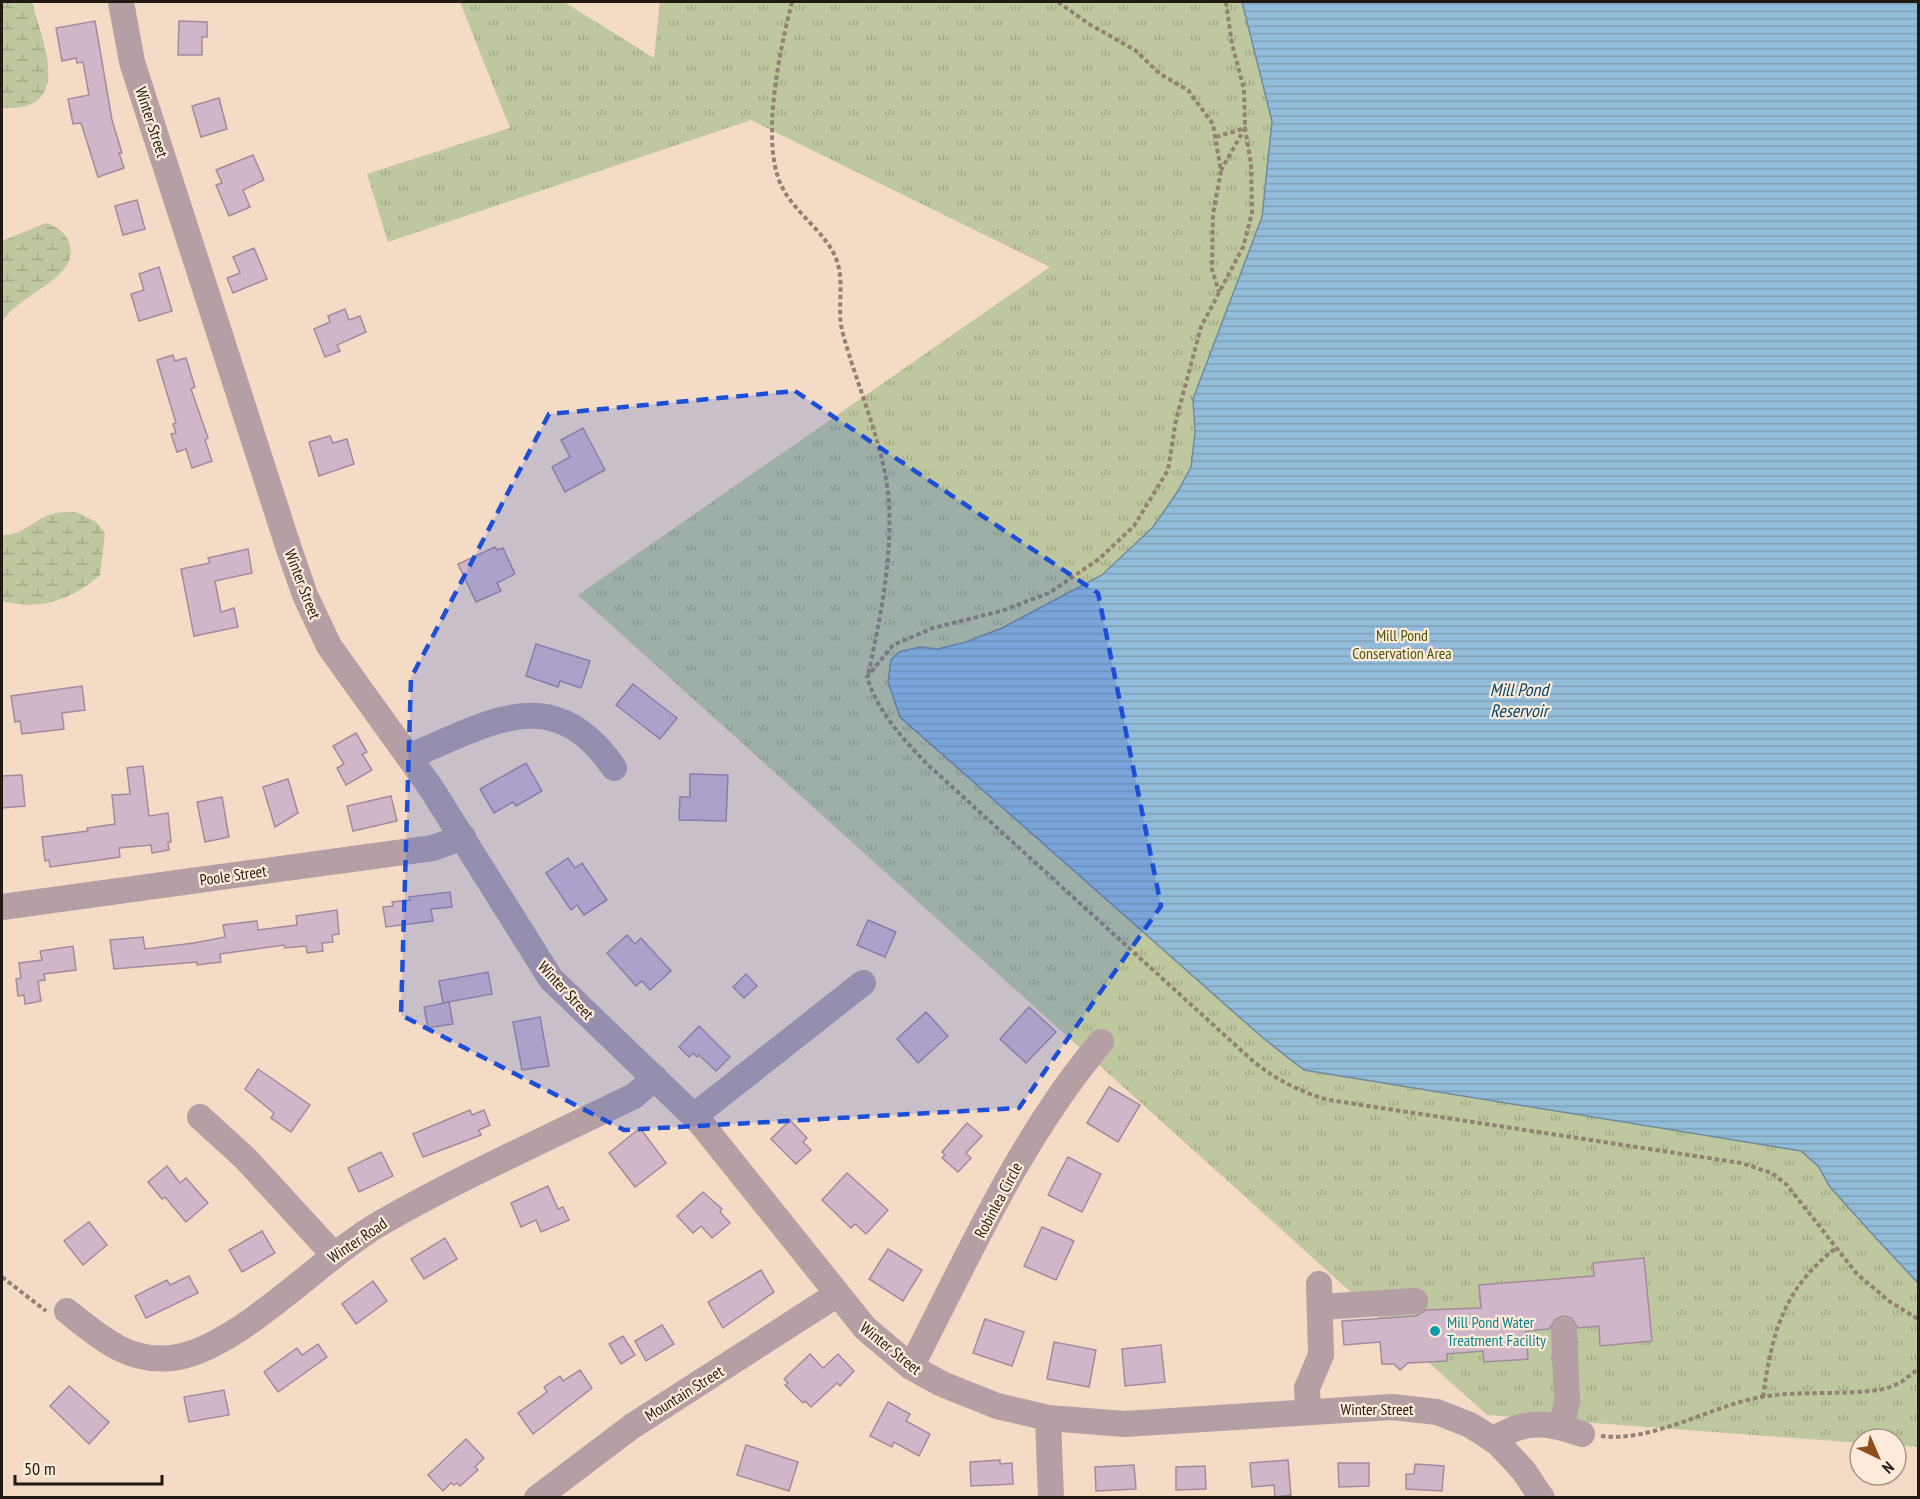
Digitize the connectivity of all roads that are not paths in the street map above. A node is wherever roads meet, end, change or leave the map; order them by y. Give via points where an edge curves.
1 (122, 2) edge
2 (410, 756) junction
3 (614, 768) dead end
4 (463, 837) junction
5 (2, 907) edge
6 (863, 983) dead end
7 (1101, 1042) dead end
8 (655, 1078) junction
9 (694, 1116) junction
10 (200, 1117) dead end
11 (334, 1255) junction
12 (836, 1295) junction
13 (1415, 1301) dead end
14 (67, 1311) road end
15 (1564, 1331) dead end
16 (911, 1367) junction
17 (1308, 1411) junction
18 (1048, 1419) junction
19 (1486, 1435) junction
20 (537, 1497) edge
21 (1050, 1497) edge
22 (1542, 1497) edge

1 - 2 street, Winter Street via 132,62 305,595 329,646
2 - 3 street via 525,714 562,721 578,730 603,752
2 - 4 street, Winter Street
4 - 5 street, Poole Street via 433,848
4 - 8 street, Winter Street via 551,979
6 - 9 street
7 - 16 street, Robinlea Circle via 1068,1082 1020,1159
8 - 9 street, Winter Street
8 - 11 street, Winter Road via 634,1096 377,1225
9 - 12 street, Winter Street
10 - 11 street via 246,1159
11 - 14 street, Winter Road via 225,1337 180,1357 124,1352
12 - 16 street, Winter Street via 879,1342
12 - 20 street, Mountain Street via 631,1427
13 - 17 street via 1320,1295 1322,1355 1308,1387
15 - 19 street via 1572,1430 1522,1425
16 - 18 street, Winter Street via 969,1396
17 - 18 street, Winter Street via 1125,1424
17 - 19 street, Winter Street via 1411,1408 1437,1412
18 - 21 street
19 - 22 street via 1523,1470

